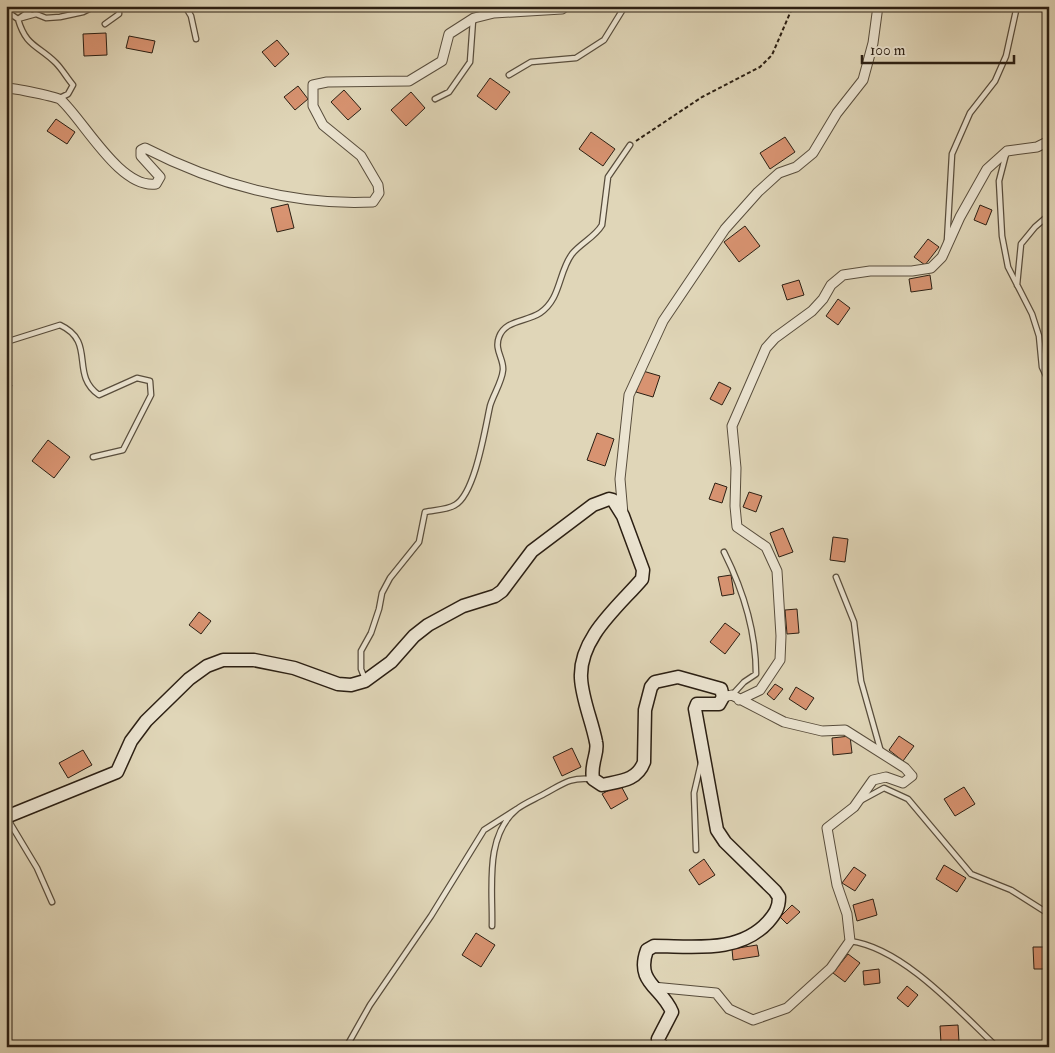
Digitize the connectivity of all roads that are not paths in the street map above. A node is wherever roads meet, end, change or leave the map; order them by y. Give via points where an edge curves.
1 (37, 6) edge
2 (95, 6) edge
3 (119, 6) edge
4 (185, 6) edge
5 (566, 6) edge
6 (625, 6) edge
7 (878, 6) edge
8 (1017, 6) edge
9 (6, 11) edge
10 (474, 18) junction
11 (18, 19) junction
12 (105, 24) dead end
13 (196, 39) dead end
14 (509, 75) dead end
15 (6, 88) edge
16 (60, 98) junction
17 (435, 99) dead end
18 (1049, 141) edge
19 (630, 145) road end
20 (1007, 151) junction
21 (1049, 215) edge
22 (946, 243) junction
23 (1017, 285) junction
24 (6, 342) edge
25 (1049, 382) edge
26 (93, 457) dead end
27 (623, 516) junction
28 (724, 552) dead end
29 (836, 577) dead end
30 (365, 681) junction
31 (731, 698) junction
32 (703, 754) junction
33 (882, 754) junction
34 (593, 779) junction
35 (859, 802) junction
36 (517, 809) junction
37 (6, 816) edge
38 (696, 850) dead end
39 (52, 902) dead end
40 (1049, 914) edge
41 (492, 926) dead end
42 (850, 941) junction
43 (652, 987) junction
44 (348, 1044) dead end
45 (662, 1047) edge
46 (996, 1047) edge

1 - 11 lane
2 - 11 lane via 60,17 46,18 36,14
3 - 12 lane via 119,14
4 - 13 lane via 191,16
5 - 10 street via 562,9 494,12
6 - 14 lane via 604,40 576,58 531,62
7 - 27 street via 863,80 813,153 796,167 780,173 758,192 725,229 663,321 629,395 620,480
8 - 22 lane via 1006,56 995,81 970,113 952,154
9 - 11 lane
10 - 16 street via 450,34 442,62 409,81 313,85 313,106 323,125 361,156 378,185 380,193 373,202 343,204 278,196 209,176 145,148 141,150 141,156 160,177 156,184 150,184 131,177 107,156
10 - 17 lane via 470,62 449,92
11 - 16 lane via 31,45 55,62 73,85 68,94
15 - 16 street
18 - 20 street via 1037,147
19 - 30 lane via 608,177 602,225 573,253 556,296 540,313 506,326 499,336 496,346 503,370 490,406 472,478 456,505 425,512 419,542 382,593 371,633 361,651
20 - 22 street via 987,169
20 - 23 lane via 999,181 1002,236 1008,267
21 - 23 lane via 1021,244
22 - 31 street via 942,257 931,268 843,275 831,285 812,311 775,338 758,362 732,426 735,506 737,527 766,547 777,571 780,660 760,690
23 - 25 lane via 1032,314 1039,336 1042,367
24 - 26 lane via 60,324 71,330 80,341 85,380 88,388 99,395 137,378 150,381 151,395 123,450
27 - 30 street via 613,500 593,505 532,551 502,591 463,606 428,625 391,662
27 - 34 street via 643,570 642,579 591,637 582,660 581,679 597,744 591,767
28 - 31 lane via 738,581 756,658 756,674 744,682
29 - 33 lane via 854,622 861,680
30 - 37 street via 338,684 294,668 254,660 223,660 207,666 146,721 131,741 118,772
31 - 32 street via 719,704 697,704 695,709
31 - 33 street via 784,722 822,731 845,730
31 - 34 street via 721,690 678,677 655,682 650,686 645,710 642,768 636,776 624,780 602,784
32 - 38 lane via 694,793
32 - 43 street via 716,830 775,891 779,903 775,914 764,926 739,942 720,946 654,946 647,950 644,972
33 - 35 street via 912,776 903,783 886,777 873,780
34 - 36 lane via 575,778
35 - 40 lane via 884,788 908,799 972,874 1011,890
35 - 42 street via 827,828
36 - 41 lane via 501,827 494,853
36 - 44 lane via 484,830
37 - 39 lane via 37,868
42 - 43 street via 831,968 788,1008 753,1020 729,1009 716,993
42 - 46 lane via 867,944 889,955 924,980
43 - 45 street via 668,1000 672,1012 658,1039

